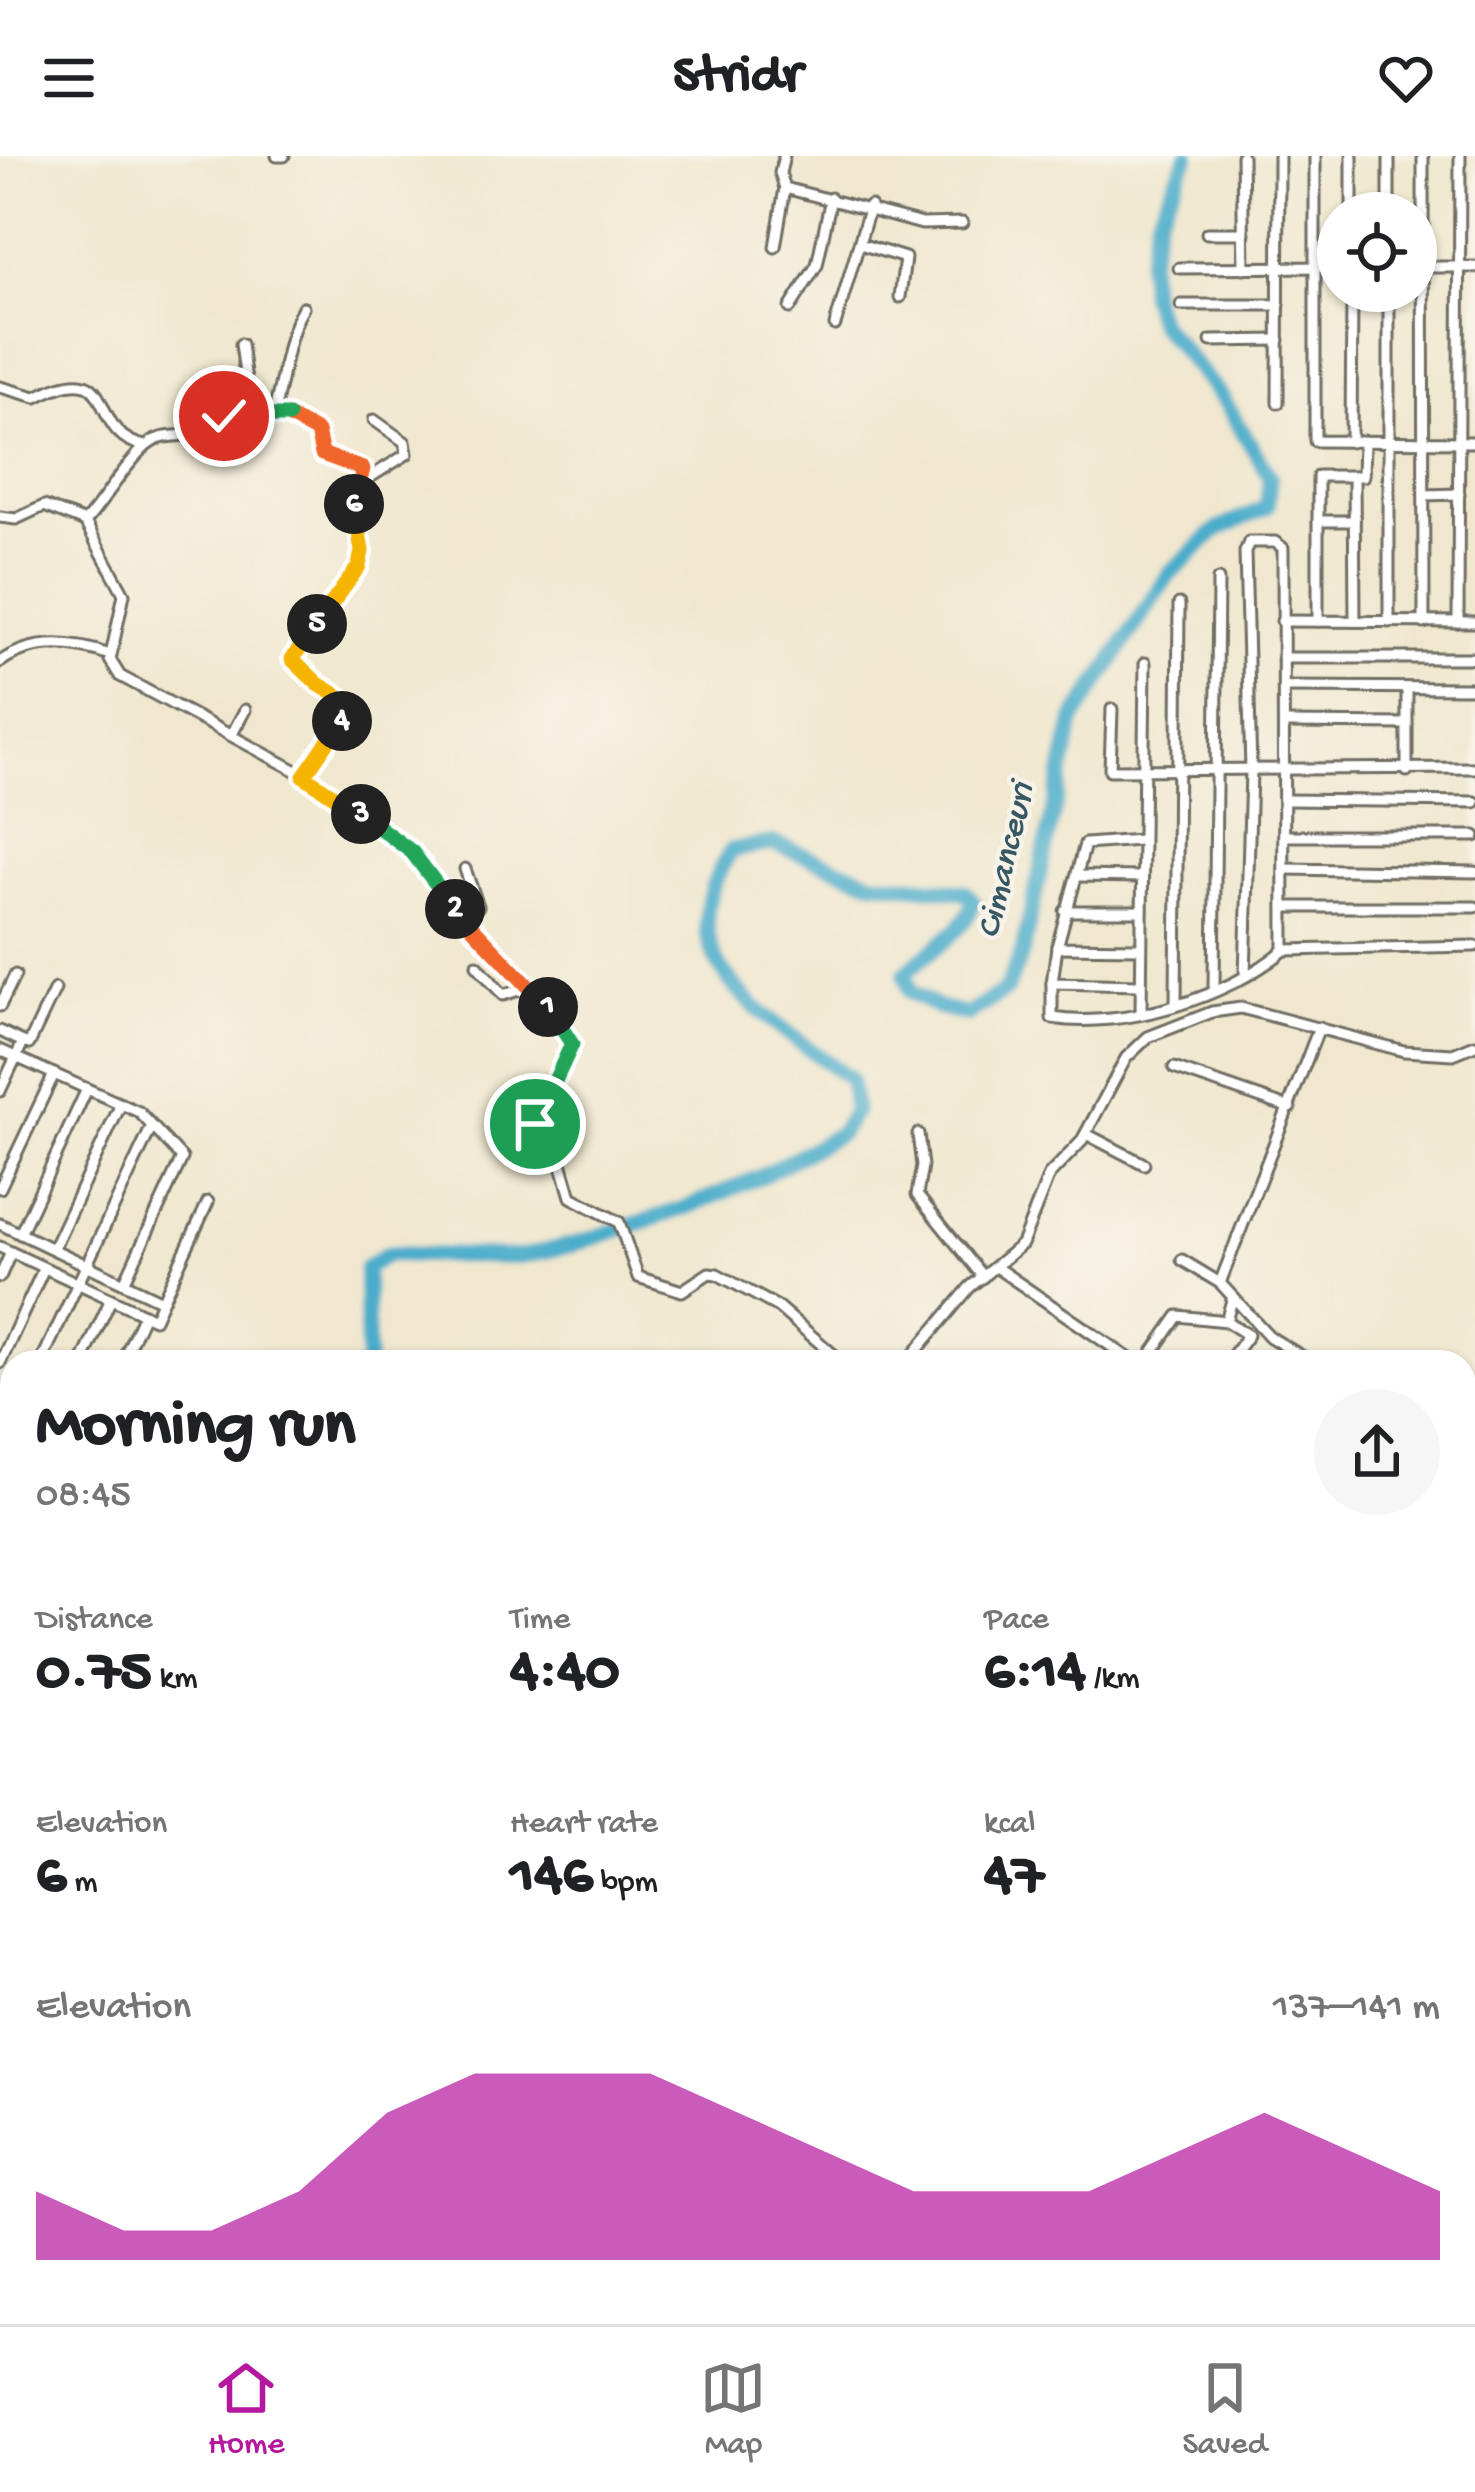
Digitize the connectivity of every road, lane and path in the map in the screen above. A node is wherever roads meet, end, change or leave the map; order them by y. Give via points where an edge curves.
1 (784, 156) edge
2 (1242, 156) edge
3 (1279, 156) edge
4 (1315, 156) edge
5 (1352, 156) edge
6 (1389, 156) edge
7 (1423, 156) edge
8 (1460, 156) edge
9 (785, 188) junction
10 (1352, 192) edge
11 (1389, 192) edge
12 (1422, 192) edge
13 (831, 198) junction
14 (870, 206) junction
15 (962, 223) dead end
16 (1207, 233) dead end
17 (1244, 233) junction
18 (860, 244) junction
19 (775, 247) dead end
20 (1460, 266) junction
21 (1437, 267) edge
22 (1475, 267) edge
23 (1179, 268) dead end
24 (1244, 268) junction
25 (1279, 268) junction
26 (1315, 268) junction
27 (900, 296) dead end
28 (1279, 304) junction
29 (1181, 305) dead end
30 (303, 307) dead end
31 (790, 308) dead end
32 (1352, 312) edge
33 (1389, 312) edge
34 (1421, 312) edge
35 (835, 325) dead end
36 (1210, 340) dead end
37 (1279, 340) junction
38 (241, 344) dead end
39 (0, 388) edge
40 (1278, 403) dead end
41 (273, 414) junction
42 (230, 419) junction
43 (374, 420) dead end
44 (1351, 442) junction
45 (1364, 442) junction
46 (1390, 442) junction
47 (1424, 442) junction
48 (1460, 442) junction
49 (1475, 442) edge
50 (145, 446) junction
51 (1354, 476) junction
52 (361, 483) junction
53 (1459, 494) junction
54 (1424, 495) junction
55 (0, 517) edge
56 (1354, 520) junction
57 (1318, 521) junction
58 (85, 522) junction
59 (1218, 580) dead end
60 (1178, 604) dead end
61 (1282, 621) junction
62 (1318, 621) junction
63 (1355, 621) junction
64 (1389, 622) junction
65 (1458, 622) junction
66 (1475, 622) edge
67 (1424, 623) junction
68 (110, 655) junction
69 (1284, 658) junction
70 (1475, 658) edge
71 (0, 662) edge
72 (1145, 663) dead end
73 (1284, 687) junction
74 (1407, 688) junction
75 (1475, 688) edge
76 (1112, 709) dead end
77 (245, 710) dead end
78 (1285, 723) junction
79 (1407, 724) junction
80 (232, 734) junction
81 (1475, 768) edge
82 (1216, 770) junction
83 (1176, 771) junction
84 (1251, 771) junction
85 (1285, 771) junction
86 (1407, 771) junction
87 (1142, 772) junction
88 (304, 776) junction
89 (1285, 800) junction
90 (1475, 802) edge
91 (1285, 836) junction
92 (1475, 836) edge
93 (1140, 840) junction
94 (464, 868) dead end
95 (1285, 869) junction
96 (1475, 872) edge
97 (1077, 876) junction
98 (1140, 877) junction
99 (1475, 907) edge
100 (1285, 908) junction
101 (1066, 911) junction
102 (1139, 911) junction
103 (466, 920) junction
104 (1475, 946) edge
105 (1057, 947) junction
106 (1138, 948) junction
107 (1284, 950) junction
108 (478, 965) dead end
109 (15, 975) dead end
110 (1246, 976) junction
111 (1052, 983) junction
112 (1139, 985) junction
113 (525, 988) junction
114 (55, 989) dead end
115 (1214, 989) junction
116 (1175, 1005) junction
117 (0, 1006) edge
118 (1141, 1012) junction
119 (1319, 1028) junction
120 (0, 1031) edge
121 (23, 1042) junction
122 (1475, 1045) edge
123 (0, 1050) edge
124 (15, 1057) junction
125 (1174, 1068) dead end
126 (54, 1074) junction
127 (87, 1089) junction
128 (0, 1091) edge
129 (121, 1104) junction
130 (1290, 1108) junction
131 (152, 1126) junction
132 (918, 1134) dead end
133 (1086, 1134) junction
134 (549, 1142) junction
135 (531, 1150) dead end
136 (1144, 1164) dead end
137 (0, 1188) edge
138 (208, 1202) dead end
139 (0, 1224) edge
140 (20, 1234) junction
141 (0, 1247) edge
142 (53, 1249) junction
143 (11, 1252) junction
144 (1182, 1260) dead end
145 (86, 1264) junction
146 (44, 1268) junction
147 (997, 1268) junction
148 (0, 1277) edge
149 (982, 1277) junction
150 (78, 1283) junction
151 (124, 1283) junction
152 (1220, 1283) junction
153 (110, 1299) junction
154 (1232, 1300) junction
155 (162, 1301) junction
156 (144, 1314) junction
157 (1226, 1321) junction
158 (6, 1350) edge
159 (47, 1350) edge
160 (87, 1350) edge
161 (128, 1350) edge
162 (828, 1350) edge
163 (918, 1350) edge
164 (1116, 1350) edge
165 (1154, 1350) edge
166 (1237, 1350) edge
167 (1291, 1350) edge

1 - 9 street
2 - 17 street
3 - 25 street
4 - 26 street
5 - 10 street
6 - 11 street
7 - 12 street
8 - 20 street
9 - 13 street
9 - 19 street
13 - 14 street
13 - 31 street via 817,265
14 - 15 street via 922,224
14 - 18 street
16 - 17 street
17 - 24 street
18 - 27 street via 905,258
18 - 35 street
20 - 21 street
20 - 22 street
20 - 48 street
23 - 24 street
24 - 25 street
25 - 26 street
25 - 28 street
26 - 44 street via 1315,441
28 - 29 street
28 - 37 street
30 - 41 street via 288,337
32 - 44 street
33 - 46 street
34 - 47 street
36 - 37 street
37 - 40 street
38 - 42 street via 246,381 224,413
39 - 50 street via 36,397 68,380 84,382 115,429
41 - 42 street
41 - 52 street via 317,432 322,454 363,469
42 - 50 street
43 - 52 street via 405,442 407,454
44 - 45 street
45 - 46 street
45 - 51 street via 1363,476
46 - 47 street
46 - 64 street
47 - 48 street
47 - 54 street
48 - 49 street
48 - 53 street
50 - 58 street
51 - 56 street
51 - 57 street via 1318,476
52 - 88 street via 354,505 359,566 292,656 348,702
53 - 54 street
53 - 65 street
54 - 67 street
55 - 58 street via 44,506
56 - 57 street
56 - 63 street
57 - 62 street
58 - 68 street via 124,594
59 - 82 street
60 - 83 street
61 - 62 street
61 - 69 street
61 - 84 street via 1282,546 1249,542
62 - 63 street
63 - 64 street
64 - 67 street
65 - 66 street
65 - 67 street
68 - 71 street via 35,645
68 - 80 street via 121,676
69 - 70 street
69 - 73 street
72 - 87 street
73 - 74 street
73 - 78 street
74 - 75 street
74 - 79 street
76 - 87 street via 1108,768
77 - 80 street
78 - 79 street
78 - 85 street
79 - 86 street
80 - 88 street
81 - 86 street
82 - 83 street
82 - 84 street
82 - 115 street
83 - 87 street
83 - 116 street
84 - 85 street
84 - 110 street
85 - 86 street
85 - 89 street
87 - 93 street
88 - 103 street via 407,846
89 - 90 street
89 - 91 street
91 - 92 street
91 - 95 street
93 - 97 street via 1086,842
93 - 98 street
94 - 103 street via 478,906
95 - 96 street
95 - 100 street
97 - 98 street
97 - 101 street
98 - 102 street
99 - 100 street
100 - 107 street
101 - 102 street
101 - 105 street
102 - 106 street
103 - 113 street
104 - 107 street
105 - 106 street
105 - 111 street
106 - 112 street
107 - 110 street
108 - 113 street via 503,995
109 - 117 street
110 - 115 street
111 - 112 street
111 - 118 street via 1055,1019 1121,1021
112 - 118 street
113 - 134 street via 572,1044 534,1126
114 - 121 street via 29,1044
115 - 116 street
116 - 118 street
119 - 122 street via 1404,1051 1453,1054
119 - 130 street
119 - 133 street via 1241,1008 1181,1021 1132,1050
120 - 121 street
121 - 124 street
123 - 124 street
124 - 126 street
124 - 128 street
125 - 130 street
126 - 127 street
126 - 137 street
127 - 129 street
127 - 140 street
129 - 131 street
129 - 142 street
130 - 152 street
131 - 145 street
131 - 151 street via 182,1158
132 - 149 street via 919,1199
133 - 136 street
133 - 147 street via 1049,1175 1027,1235
134 - 135 street
134 - 162 street via 571,1197 619,1222 642,1280 682,1292 718,1274 778,1307
138 - 155 street
139 - 140 street
140 - 142 street
141 - 143 street
142 - 145 street
143 - 146 street
143 - 148 street
144 - 152 street
145 - 150 street
145 - 151 street
146 - 150 street
146 - 158 street
147 - 149 street
147 - 164 street
149 - 163 street
150 - 153 street
150 - 159 street
151 - 155 street
152 - 154 street
153 - 156 street
153 - 160 street
154 - 157 street
154 - 167 street
155 - 156 street via 154,1319
156 - 161 street
157 - 165 street via 1178,1316
157 - 166 street via 1248,1334

